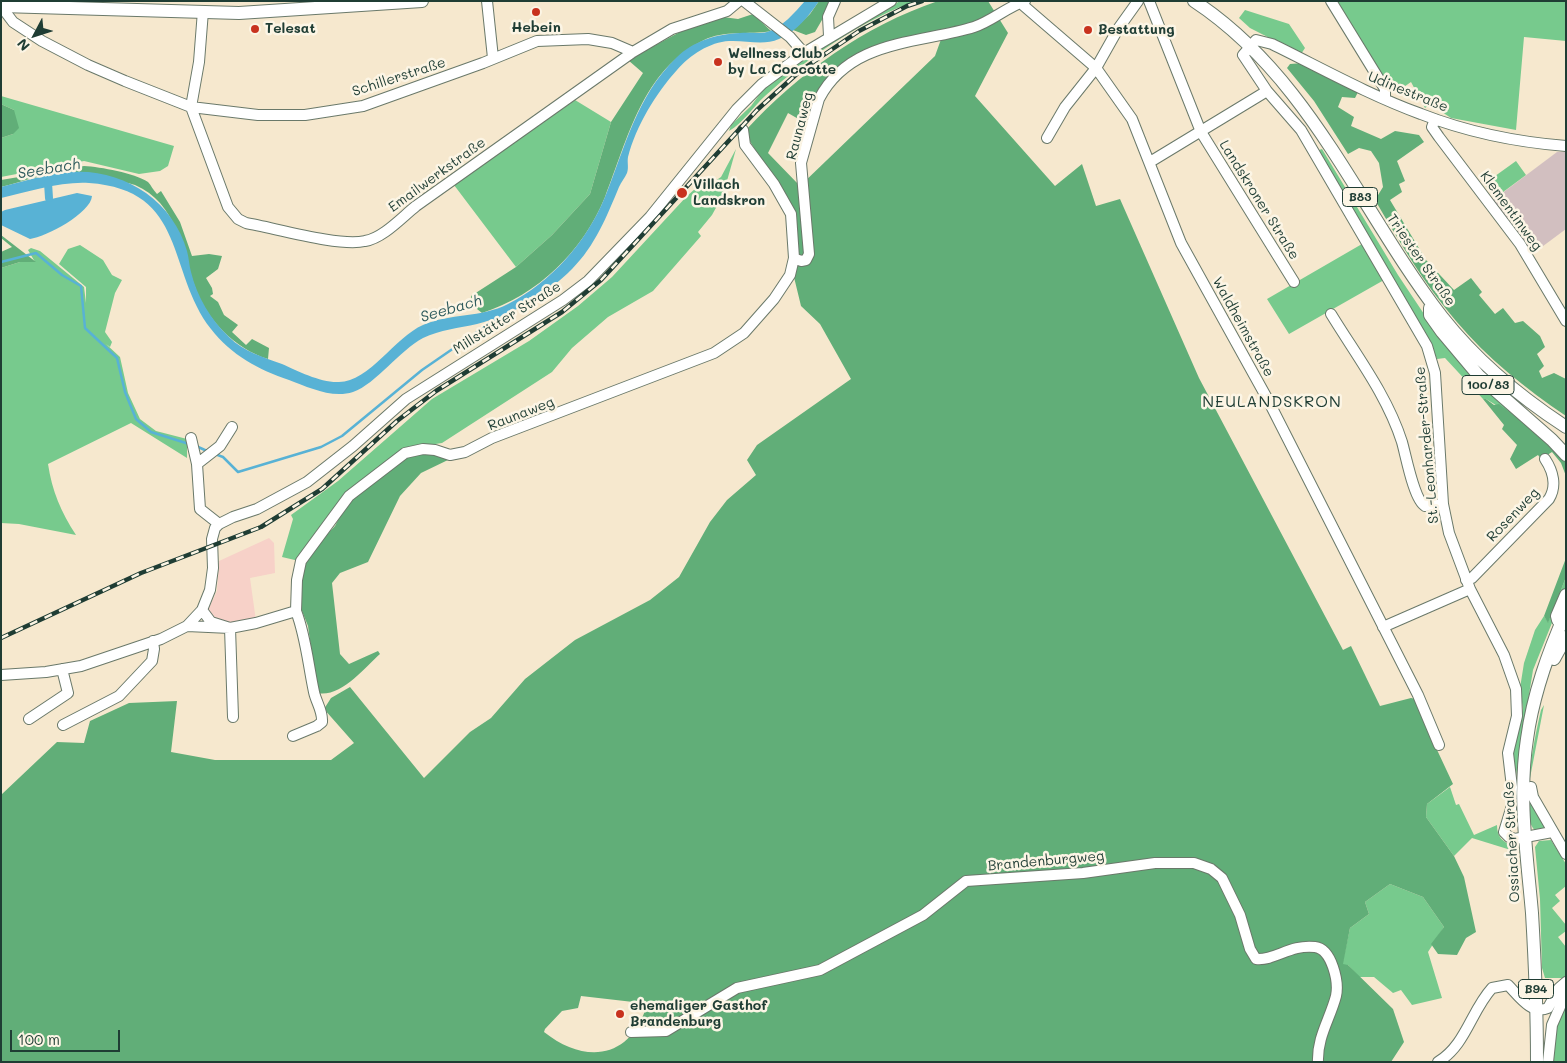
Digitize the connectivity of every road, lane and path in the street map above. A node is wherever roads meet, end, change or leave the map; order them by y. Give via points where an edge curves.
1 (422, 1) edge
2 (487, 1) edge
3 (739, 1) edge
4 (744, 1) edge
5 (835, 1) edge
6 (890, 1) edge
7 (1024, 1) edge
8 (1138, 1) edge
9 (1149, 1) edge
10 (1194, 1) edge
11 (1331, 1) edge
12 (1, 6) edge
13 (179, 6) edge
14 (203, 12) junction
15 (829, 36) junction
16 (1251, 46) junction
17 (633, 52) junction
18 (804, 52) junction
19 (493, 58) junction
20 (1096, 68) junction
21 (1267, 91) junction
22 (1386, 99) junction
23 (191, 107) junction
24 (1435, 119) junction
25 (742, 130) dead end
26 (1201, 132) junction
27 (1047, 138) dead end
28 (1566, 146) edge
29 (1150, 162) junction
30 (794, 258) junction
31 (1294, 282) dead end
32 (1431, 301) junction
33 (1331, 314) dead end
34 (1566, 321) edge
35 (232, 427) dead end
36 (1566, 427) edge
37 (191, 438) dead end
38 (1566, 455) edge
39 (1545, 459) dead end
40 (200, 462) junction
41 (1443, 504) junction
42 (219, 524) junction
43 (1468, 585) junction
44 (1566, 595) edge
45 (202, 610) junction
46 (296, 610) junction
47 (1566, 612) edge
48 (187, 626) junction
49 (1383, 627) junction
50 (230, 628) junction
51 (1563, 631) edge
52 (153, 641) junction
53 (62, 670) junction
54 (1, 675) edge
55 (233, 717) dead end
56 (29, 719) dead end
57 (63, 725) dead end
58 (293, 736) dead end
59 (1439, 745) dead end
60 (1531, 787) dead end
61 (1552, 832) junction
62 (1525, 838) junction
63 (1566, 854) edge
64 (1566, 982) edge
65 (1566, 993) edge
66 (1537, 1010) junction
67 (631, 1032) dead end
68 (1318, 1062) edge
69 (1438, 1062) edge
70 (1537, 1062) edge
71 (1548, 1062) edge

1 - 14 main road via 239,13
2 - 19 street
3 - 17 street, Emailwerkstraße via 727,11 672,29
4 - 18 street
5 - 15 street via 828,17
6 - 15 street, Millstätter Straße
7 - 20 street, Waldheimstraße via 1024,6
7 - 30 street, Raunaweg via 974,27 890,44 867,54 838,74 824,89 801,163 809,254 806,260
8 - 20 street
9 - 26 street, Landskroner Straße
10 - 16 main road, Triester Straße / B83 via 1220,18
11 - 22 street via 1385,89
12 - 13 main road
12 - 23 street via 13,22 80,61
13 - 14 main road
14 - 23 street, Emailwerkstraße
15 - 18 street, Millstätter Straße
16 - 21 street, St.-Leonharder-Straße via 1243,55
16 - 22 street, Udinestraße via 1256,40 1272,44
16 - 32 main road, Triester Straße / B83 via 1300,102 1392,247
17 - 19 street, Schillerstraße via 612,43 588,39 537,41
17 - 23 street, Emailwerkstraße via 381,234 364,242 335,240 238,219 223,199
18 - 42 street, Millstätter Straße via 749,96 650,216 588,281 418,391 307,482 257,509
19 - 23 street, Schillerstraße via 364,106 305,115 258,115
20 - 27 street via 1065,107
20 - 29 street, Waldheimstraße via 1132,119
21 - 26 street
21 - 41 street, St.-Leonharder-Straße via 1301,130 1427,346 1435,373
22 - 24 street, Udinestraße
24 - 28 street, Udinestraße via 1520,141
24 - 34 street, Klementinweg via 1432,127 1520,244
25 - 30 street, Raunaweg via 746,145 774,184 790,214
26 - 29 street, Landskroner Straße
26 - 31 street, Landskroner Straße
29 - 49 street, Waldheimstraße via 1181,243 1268,400
30 - 46 street, Raunaweg via 790,275 774,299 744,333 714,353 492,438 465,452 450,455 423,449 399,456 343,502 308,550 298,572
32 - 36 main road, Triester Straße / B83 via 1475,354 1500,378
32 - 38 main road, 100/83 via 1430,315 1463,358
33 - 41 street via 1364,363 1399,434 1417,497 1426,506
35 - 40 street
37 - 40 street via 193,454
39 - 43 street, Rosenweg via 1552,474 1553,492 1549,499
40 - 42 street via 200,508
41 - 43 street, St.-Leonharder-Straße via 1449,533
42 - 45 street via 212,539 212,581
43 - 49 street
43 - 62 street, St.-Leonharder-Straße via 1504,655 1516,689 1518,716 1508,753 1511,809 1504,832 1510,838
44 - 51 main road via 1556,616
45 - 48 street
45 - 50 street via 211,622
46 - 50 street
46 - 58 street, Raunaweg via 305,634 322,722
47 - 51 main road, B94
48 - 50 street
48 - 52 street
49 - 59 street, Waldheimstraße
50 - 55 street
51 - 62 main road, Ossiacher Straße / B94 via 1543,666 1526,738
52 - 53 street via 98,662
52 - 57 street via 152,661 119,696
53 - 54 street
53 - 56 street via 68,692
60 - 61 street
61 - 62 street
61 - 63 street
62 - 66 main road, Ossiacher Straße / B94
64 - 66 street via 1548,1008
65 - 71 street via 1552,1025
66 - 69 street via 1508,985 1492,988 1480,1003 1458,1045
66 - 70 main road, Ossiacher Straße / B94
67 - 68 street, Brandenburgweg via 666,1031 737,988 820,970 923,915 966,881 1083,873 1155,863 1194,863 1211,869 1222,878 1256,959 1265,960 1294,948 1313,947 1325,952 1332,962 1336,994 1322,1030

